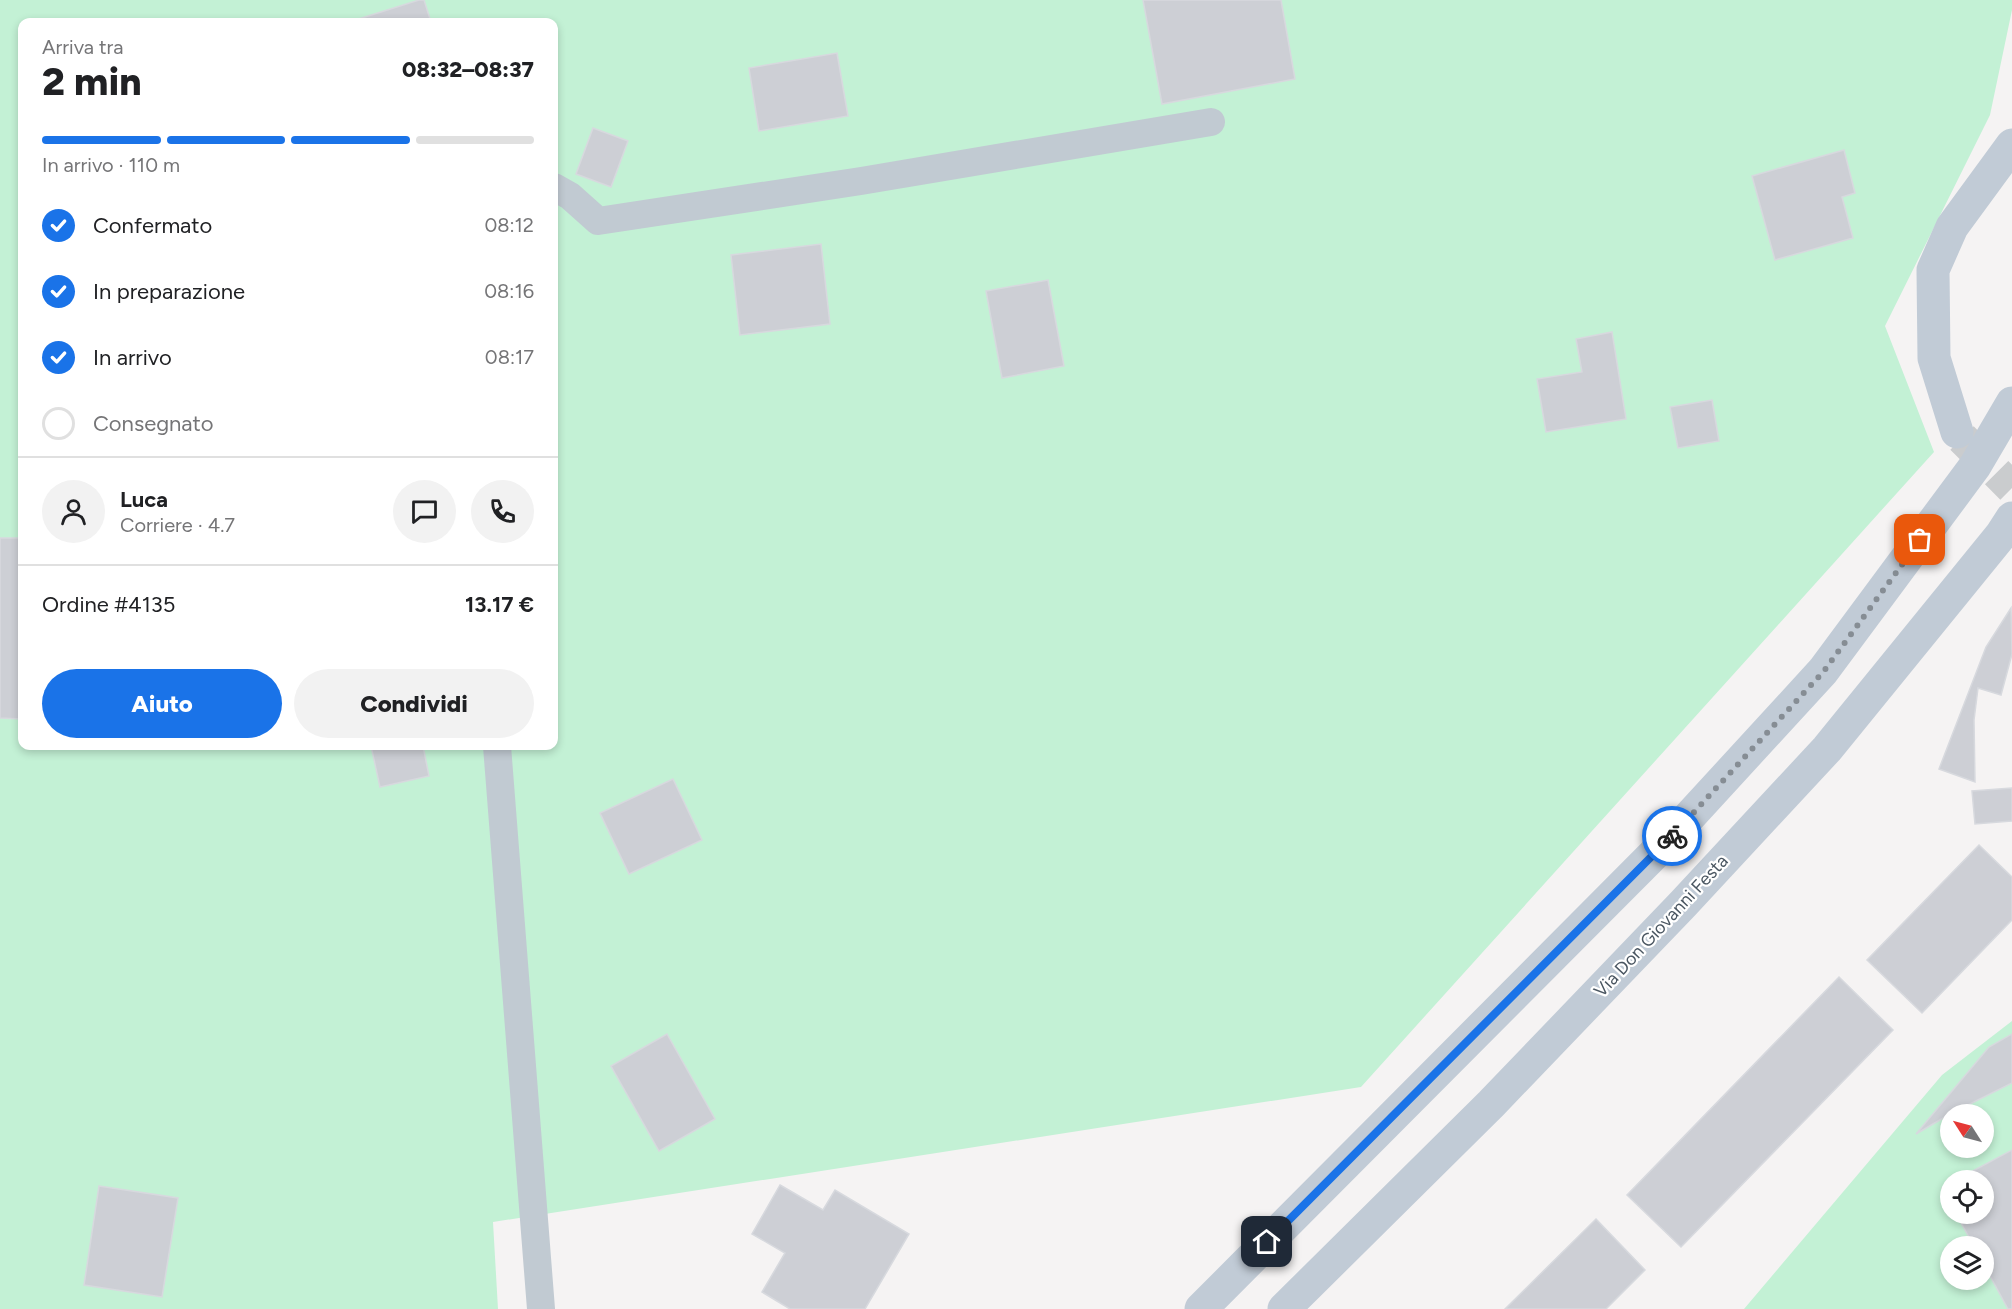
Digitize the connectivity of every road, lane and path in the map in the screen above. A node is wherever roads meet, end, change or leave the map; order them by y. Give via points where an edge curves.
1 (1211, 122) dead end
2 (2012, 145) edge
3 (558, 189) edge
4 (2012, 403) edge
5 (1957, 432) tunnel mouth
6 (2012, 518) edge
7 (497, 750) edge
8 (541, 1309) edge
9 (1201, 1309) edge
10 (1284, 1309) edge

1 - 3 street via 598,221
2 - 5 main road via 1952,227 1934,270 1934,358
4 - 9 main road via 1975,466 1824,671 1667,841
6 - 10 main road, Via Don Giovanni Festa via 1827,749 1491,1104
7 - 8 street

